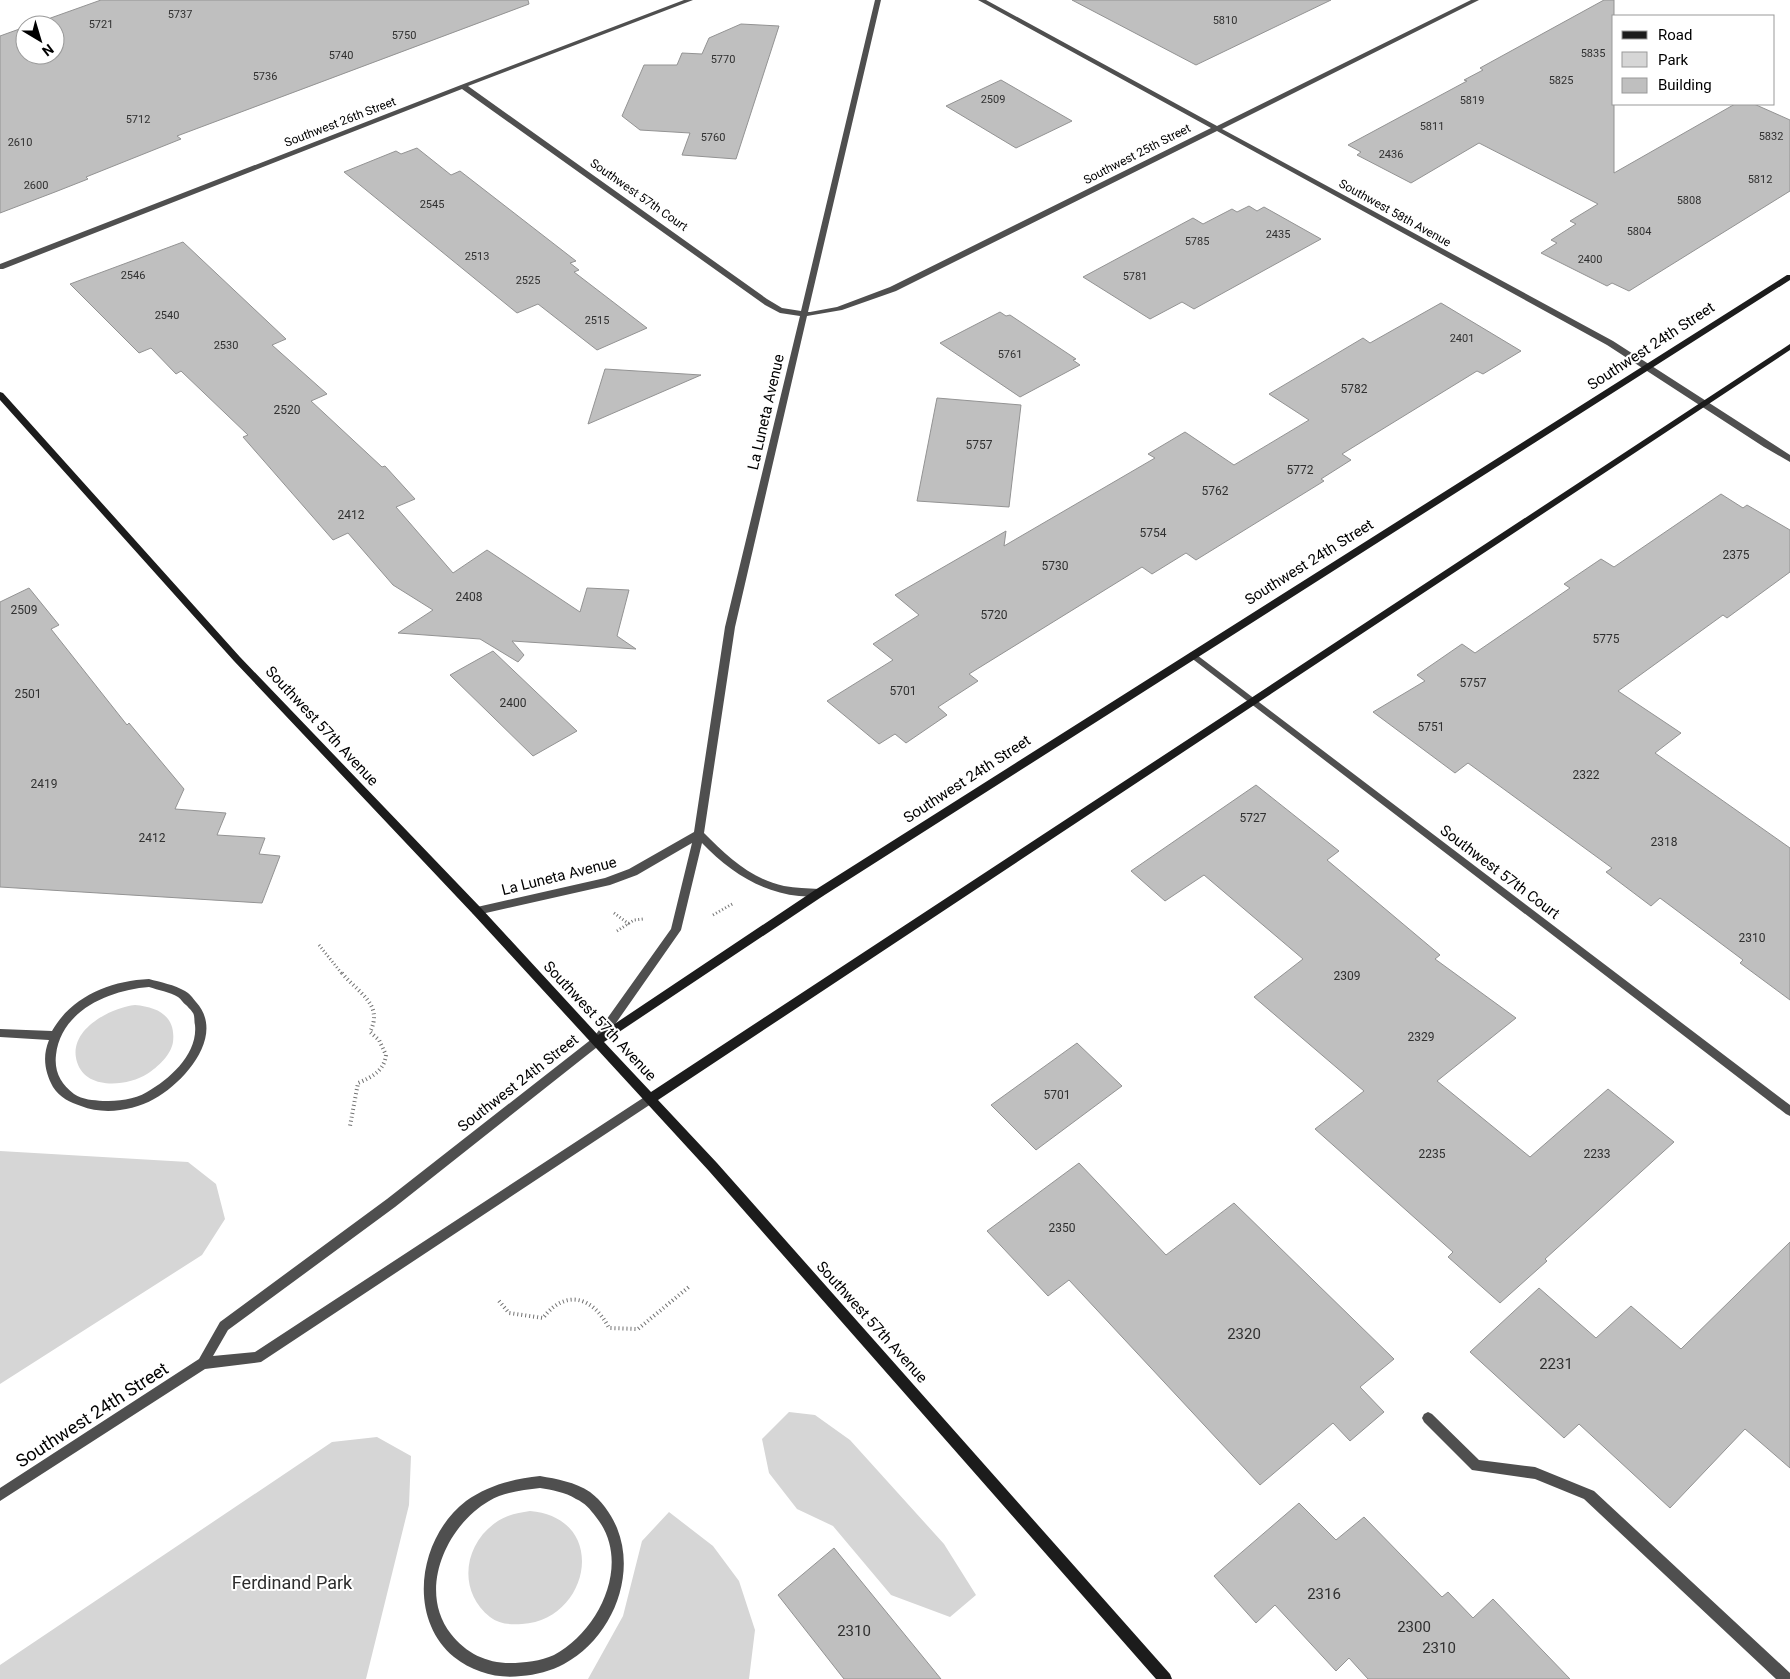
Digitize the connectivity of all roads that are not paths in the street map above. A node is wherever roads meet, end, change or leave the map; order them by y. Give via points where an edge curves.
1 (690, 0) edge
2 (878, 0) edge
3 (982, 0) edge
4 (1476, 0) edge
5 (463, 86) junction
6 (1215, 127) junction
7 (0, 267) edge
8 (1790, 277) edge
9 (804, 314) junction
10 (1790, 346) edge
11 (1650, 367) junction
12 (0, 395) edge
13 (1703, 404) junction
14 (1790, 459) edge
15 (1193, 655) junction
16 (1252, 701) junction
17 (699, 834) junction
18 (819, 893) junction
19 (477, 912) junction
20 (0, 1033) edge
21 (54, 1036) junction
22 (597, 1041) junction
23 (650, 1099) junction
24 (1790, 1111) edge
25 (203, 1363) junction
26 (1428, 1418) dead end
27 (0, 1495) edge
28 (502, 1675) edge
29 (1165, 1679) edge
30 (1786, 1679) edge

1 - 5 street, Southwest 26th Street
2 - 9 street, La Luneta Avenue
3 - 6 street, Southwest 58th Avenue
4 - 6 street, Southwest 25th Street
5 - 7 street, Southwest 26th Street
5 - 9 street, Southwest 57th Court via 753,293 782,311
6 - 9 street, Southwest 25th Street via 893,289 854,303
6 - 11 street, Southwest 58th Avenue
8 - 11 main road, Southwest 24th Street
9 - 17 street, La Luneta Avenue via 730,627
10 - 13 main road, Southwest 24th Street
11 - 13 street, Southwest 58th Avenue
11 - 15 main road, Southwest 24th Street
12 - 19 main road, Southwest 57th Avenue via 237,659
13 - 14 street, Southwest 58th Avenue via 1741,431
13 - 16 main road, Southwest 24th Street
15 - 16 street, Southwest 57th Court
15 - 18 main road, Southwest 24th Street
16 - 23 main road, Southwest 24th Street
16 - 24 street, Southwest 57th Court
17 - 18 street via 730,866 747,875 780,889
17 - 19 street, La Luneta Avenue via 633,872 590,886
17 - 22 street, La Luneta Avenue via 676,930
18 - 22 main road, Southwest 24th Street
19 - 22 main road, Southwest 57th Avenue
20 - 21 street
21 - 21 street via 49,1055 50,1072 58,1087 72,1099 90,1106 112,1107 158,1093 177,1079 191,1062 200,1044 202,1029 192,1002 181,992 166,986 130,984 94,997 77,1008
22 - 23 main road, Southwest 57th Avenue
22 - 25 street, Southwest 24th Street via 391,1204 224,1326
23 - 25 street, Southwest 24th Street via 257,1358
23 - 29 main road, Southwest 57th Avenue
25 - 27 street, Southwest 24th Street
26 - 30 street via 1476,1466 1535,1473 1589,1495
28 - 28 street via 533,1669 564,1657 590,1636 608,1611 618,1580 618,1550 609,1523 591,1501 567,1487 540,1482 511,1485 484,1496 460,1515 442,1540 432,1567 429,1596 436,1624 452,1647 475,1664

